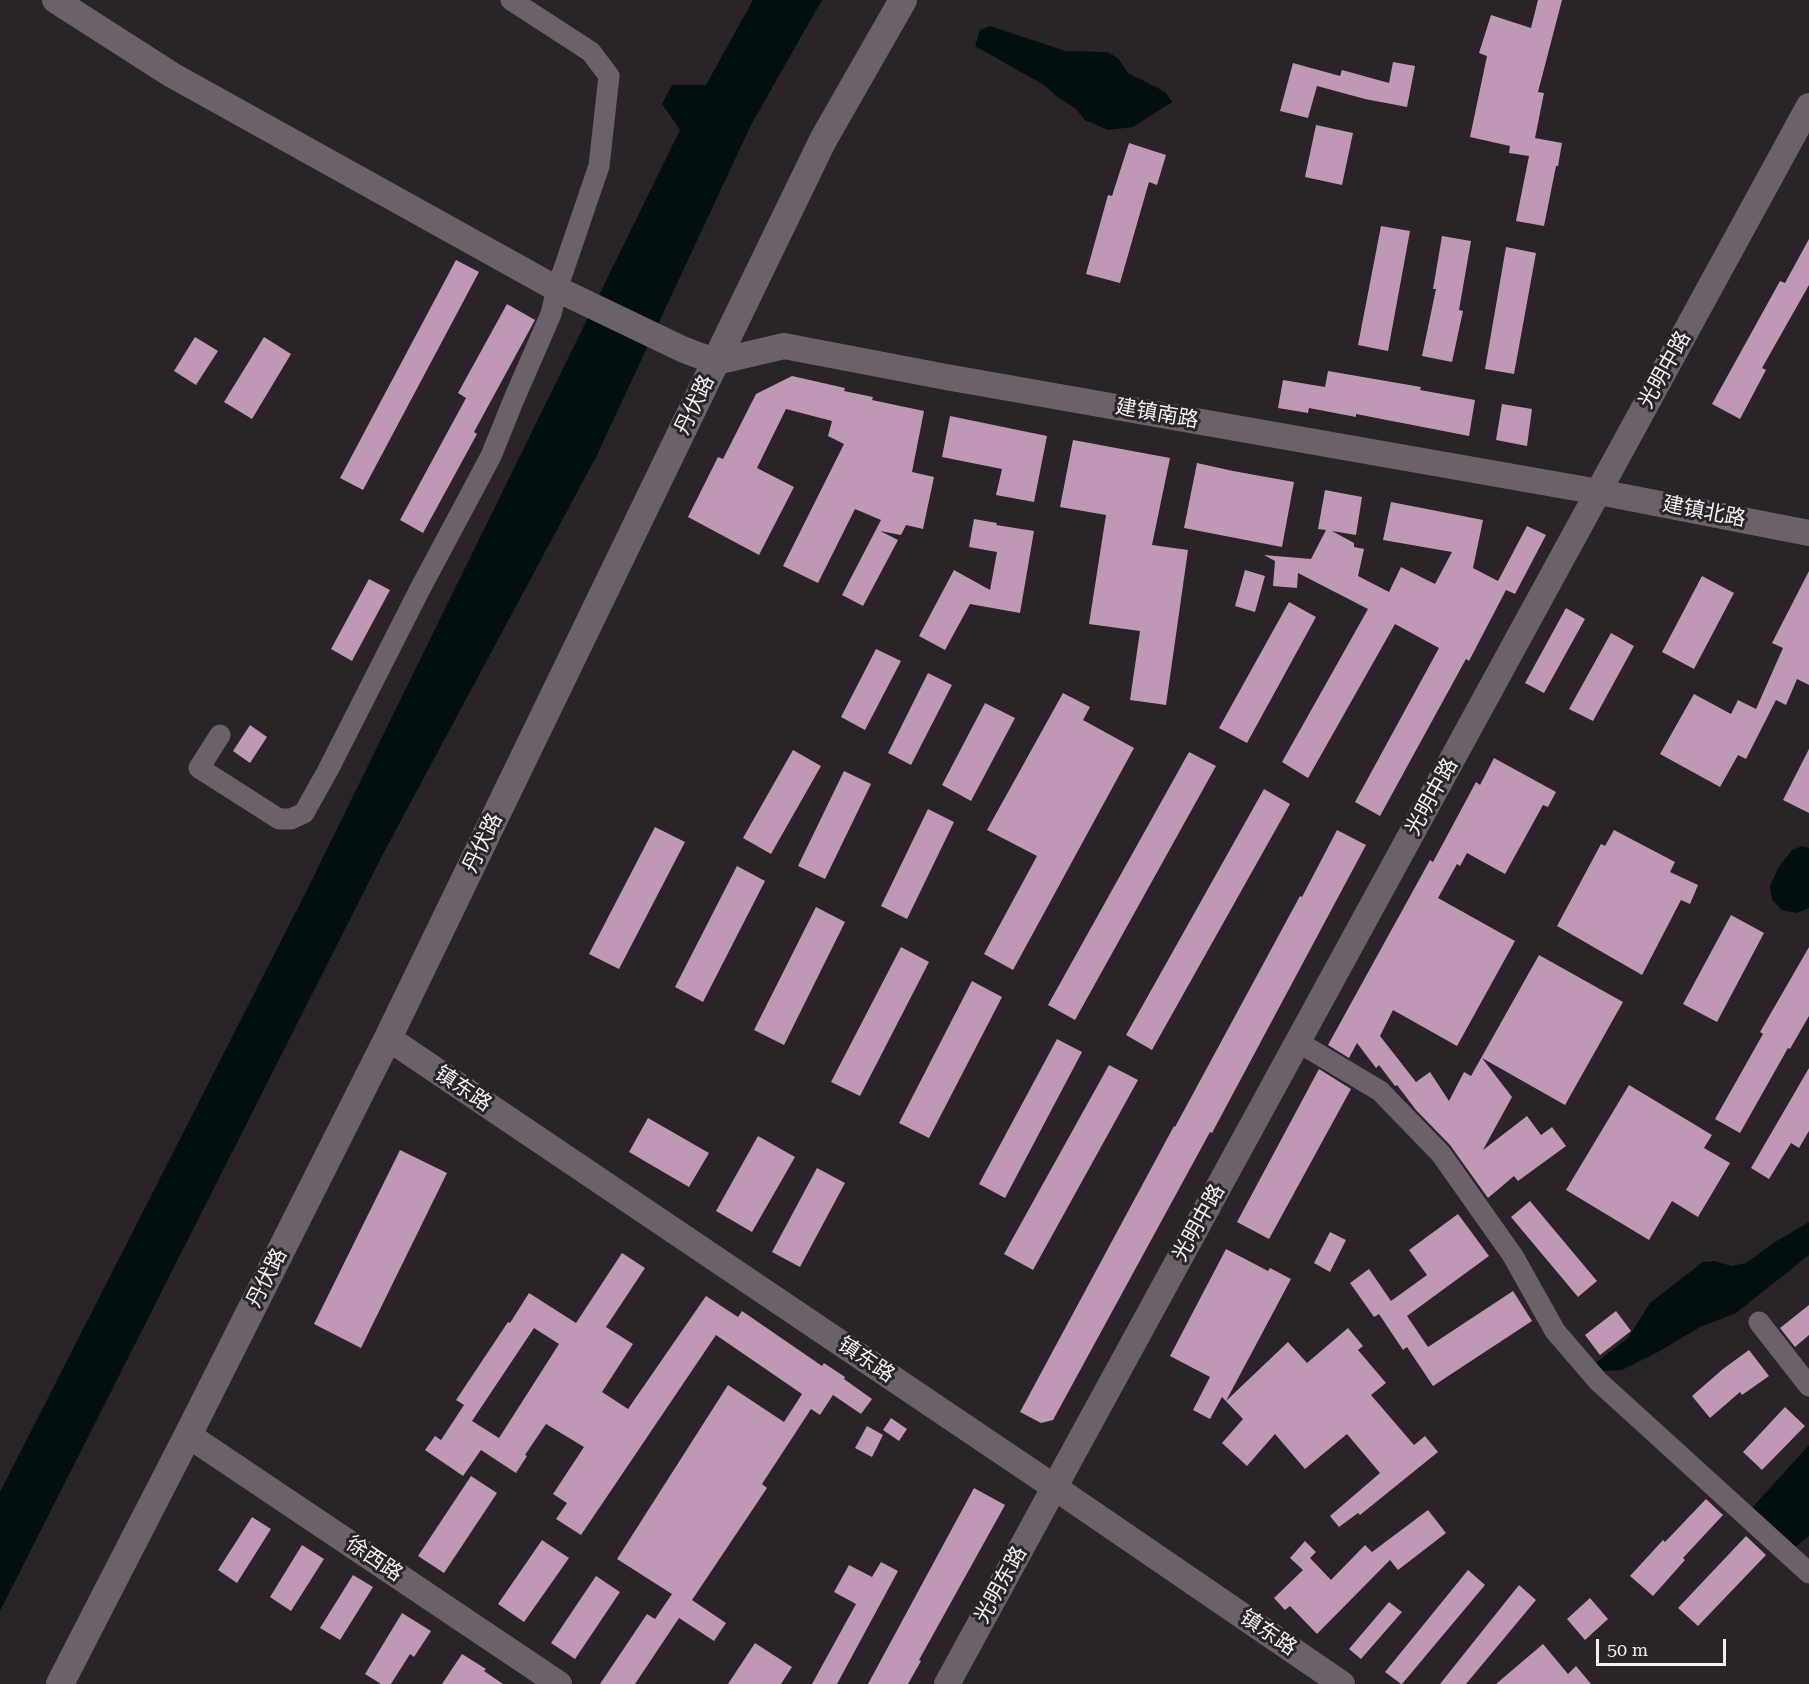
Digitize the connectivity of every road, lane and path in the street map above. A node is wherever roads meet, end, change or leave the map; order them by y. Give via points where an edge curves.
1 (55, 0) edge
2 (511, 0) edge
3 (903, 0) edge
4 (1809, 106) edge
5 (566, 293) junction
6 (716, 362) junction
7 (1599, 492) junction
8 (1809, 533) edge
9 (220, 735) dead end
10 (388, 1038) junction
11 (1298, 1042) junction
12 (1759, 1322) dead end
13 (1809, 1386) edge
14 (189, 1435) junction
15 (1054, 1486) junction
16 (1809, 1573) edge
17 (60, 1684) edge
18 (559, 1684) edge
19 (947, 1684) edge
20 (1342, 1684) edge

1 - 5 street via 172,75
2 - 5 street via 591,51 609,76 599,166
3 - 6 main road, 丹伏路 via 823,140
4 - 7 street, 光明中路
5 - 6 street
5 - 9 street via 551,314 491,456 304,813 279,819 200,768
6 - 7 street, 建镇南路 via 784,346
6 - 10 main road, 丹伏路
7 - 8 street, 建镇北路
7 - 11 street, 光明中路
10 - 14 main road, 丹伏路
10 - 15 street, 镇东路
11 - 15 street, 光明中路
11 - 16 street via 1380,1091 1440,1154 1513,1256 1555,1331 1598,1381
12 - 13 street
14 - 17 main road, 丹伏路
14 - 18 street, 徐西路
15 - 19 street, 光明东路
15 - 20 street, 镇东路

